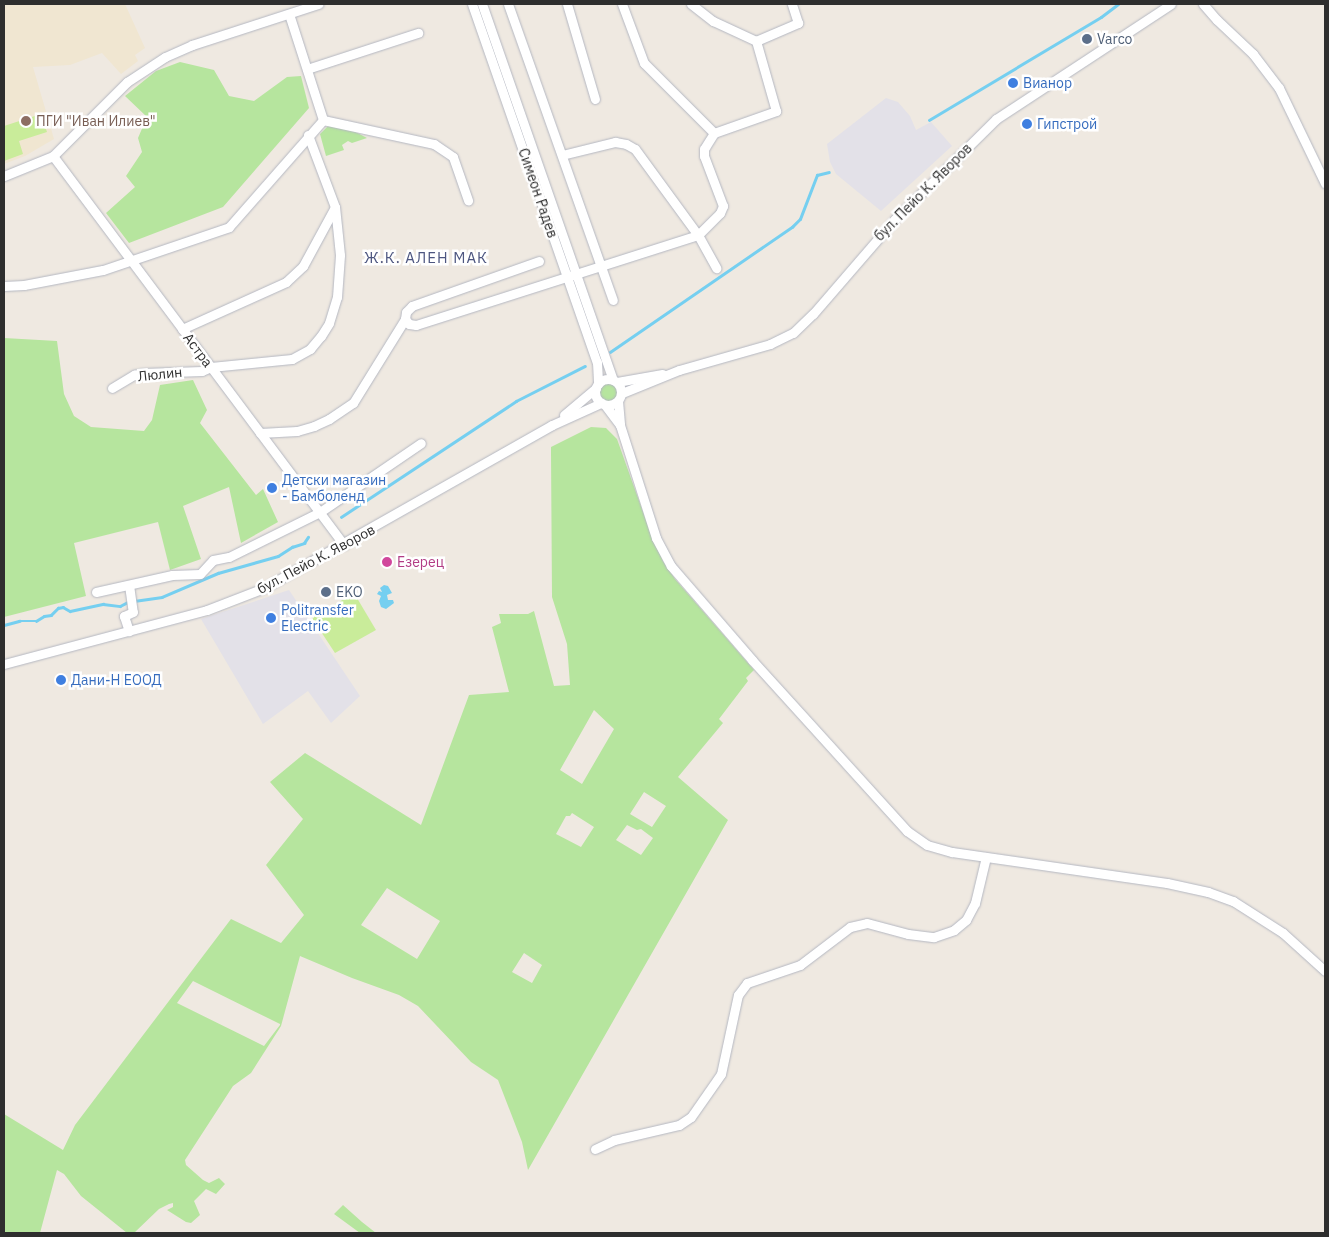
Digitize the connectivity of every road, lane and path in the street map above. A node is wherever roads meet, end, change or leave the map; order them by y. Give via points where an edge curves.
1 (318, 4) edge
2 (472, 4) edge
3 (482, 4) edge
4 (508, 4) edge
5 (566, 4) edge
6 (622, 4) edge
7 (691, 4) edge
8 (792, 4) edge
9 (1161, 4) edge
10 (1171, 4) edge
11 (1203, 4) edge
12 (289, 14) junction
13 (1156, 14) junction
14 (418, 34) dead end
15 (756, 41) junction
16 (307, 69) junction
17 (595, 99) dead end
18 (323, 120) junction
19 (714, 133) junction
20 (308, 135) junction
21 (562, 155) junction
22 (52, 156) junction
23 (4, 176) edge
24 (1325, 183) edge
25 (468, 200) dead end
26 (335, 207) junction
27 (698, 235) junction
28 (132, 261) junction
29 (539, 261) dead end
30 (601, 265) junction
31 (716, 268) dead end
32 (572, 275) junction
33 (4, 286) edge
34 (613, 300) dead end
35 (406, 319) junction
36 (182, 329) junction
37 (211, 367) junction
38 (679, 370) junction
39 (615, 381) junction
40 (597, 386) junction
41 (112, 388) dead end
42 (620, 398) junction
43 (603, 404) junction
44 (552, 425) junction
45 (620, 425) junction
46 (260, 433) junction
47 (421, 443) dead end
48 (320, 512) junction
49 (344, 545) junction
50 (129, 589) junction
51 (96, 592) dead end
52 (129, 631) junction
53 (4, 664) edge
54 (986, 857) junction
55 (1325, 971) edge
56 (596, 1149) dead end

1 - 12 street
2 - 32 street, Симеон Радев
3 - 32 street, Симеон Радев
4 - 21 street
5 - 17 street
6 - 19 street via 644,63
7 - 15 street via 714,21
8 - 15 street via 798,23
9 - 13 street
10 - 13 street, бул. Пейо К. Яворов
11 - 24 street via 1253,54 1279,88
12 - 16 street
12 - 22 street via 192,45 149,66 113,94
13 - 38 street, бул. Пейо К. Яворов via 996,119 895,219 793,333 770,344
14 - 16 street
15 - 19 street via 776,111
16 - 18 street
18 - 20 street
18 - 25 street via 434,144 453,157
19 - 27 street via 704,149 704,156 722,206 720,213
20 - 26 street, Люлин
20 - 28 street via 229,227
21 - 27 street via 615,142 635,149
21 - 30 street
22 - 23 street
22 - 28 street, Астра
26 - 36 street via 302,266 286,282
26 - 37 street, Люлин via 340,255 337,297 321,336 310,348 292,359
27 - 30 street
27 - 31 street
28 - 33 street via 88,274
28 - 36 street, Астра
29 - 35 street via 412,306 406,312
30 - 32 street
30 - 34 street
32 - 35 street via 416,325 409,324
32 - 39 street, Симеон Радев
32 - 40 street, Симеон Радев via 597,362
35 - 46 street via 353,403 314,426 297,431
36 - 37 street, Астра
37 - 41 street, Люлин via 202,371 143,373
37 - 46 street, Астра
38 - 39 street, бул. Пейо К. Яворов
38 - 42 street, бул. Пейо К. Яворов
39 - 40 street via 605,379
39 - 42 street
40 - 43 street via 596,398
40 - 44 street, бул. Пейо К. Яворов
42 - 43 street
42 - 45 street
43 - 44 street, бул. Пейо К. Яворов
43 - 45 street
44 - 49 street, бул. Пейо К. Яворов
45 - 54 street via 656,538 671,566 907,832 927,844
46 - 48 street, Астра
47 - 48 street
48 - 49 street, Астра
48 - 50 street via 230,557 213,560 200,574 172,575
49 - 52 street, бул. Пейо К. Яворов via 290,576 244,597
50 - 51 street via 125,584
50 - 52 street via 133,612 124,616
52 - 53 street, бул. Пейо К. Яворов
54 - 55 street via 1167,883 1208,892 1233,901 1283,934
54 - 56 street via 975,903 966,920 954,930 934,937 868,923 850,928 800,965 747,982 738,995 720,1074 691,1117 679,1124 614,1140

